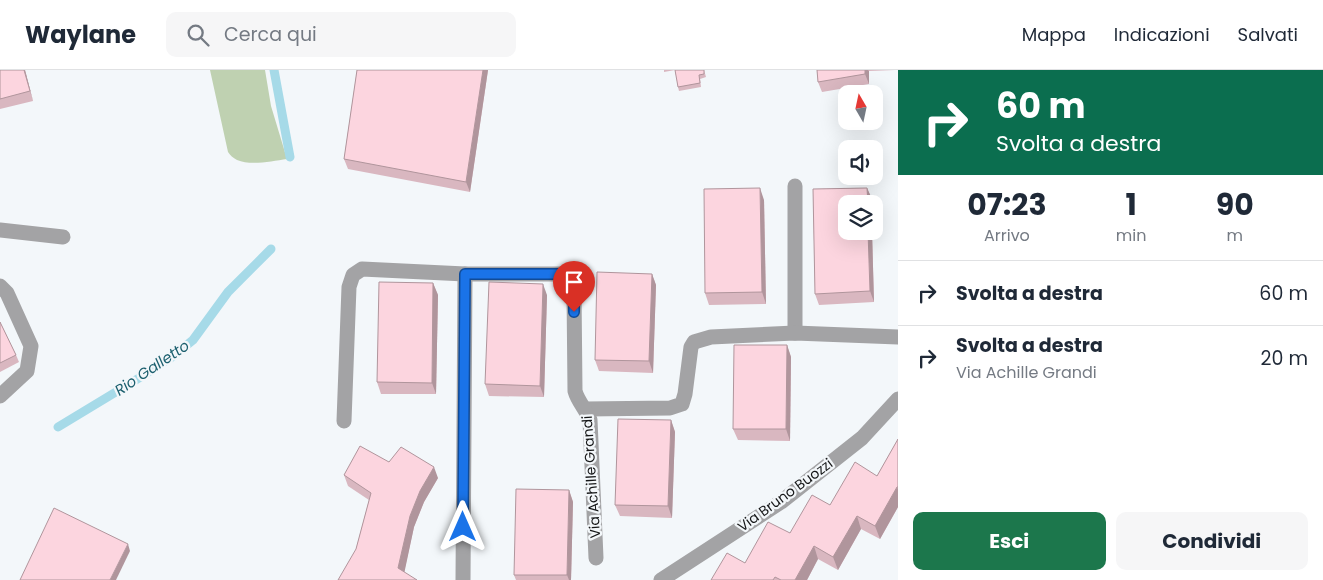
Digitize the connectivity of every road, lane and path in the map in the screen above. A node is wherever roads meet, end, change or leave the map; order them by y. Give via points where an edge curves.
1 (795, 186) dead end
2 (0, 230) edge
3 (63, 237) dead end
4 (465, 274) junction
5 (0, 286) edge
6 (795, 333) junction
7 (898, 337) edge
8 (0, 396) edge
9 (898, 398) edge
10 (586, 409) junction
11 (344, 421) dead end
12 (596, 558) dead end
13 (463, 580) edge
14 (661, 580) edge

1 - 6 street
2 - 3 street
4 - 10 street, Via Achille Grandi via 561,274 571,279 574,292 575,391
4 - 11 street via 362,269 353,275 349,287
4 - 13 street
5 - 8 street via 7,293 32,346 26,371
6 - 7 street
6 - 10 street via 711,337 694,342 682,404 670,408
9 - 14 street, Via Bruno Buozzi via 862,438 781,502
10 - 12 street, Via Achille Grandi via 590,420

